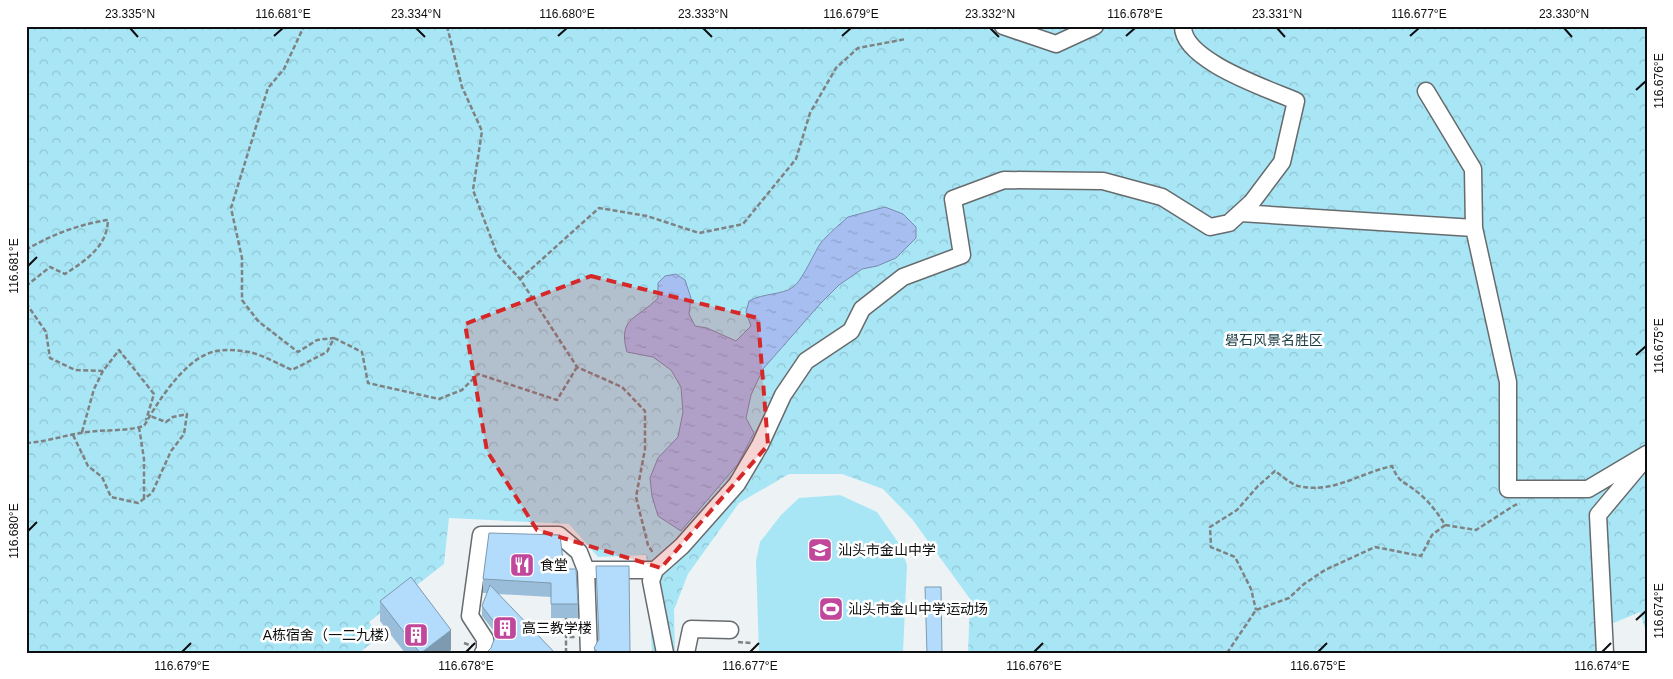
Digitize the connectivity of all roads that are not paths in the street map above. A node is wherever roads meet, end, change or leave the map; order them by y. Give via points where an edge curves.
1 (1003, 26) edge
2 (1095, 26) edge
3 (1182, 26) edge
4 (1426, 91) dead end
5 (1240, 213) junction
6 (1474, 228) junction
7 (1647, 455) edge
8 (658, 567) junction
9 (586, 570) junction
10 (730, 630) dead end
11 (589, 645) edge
12 (482, 653) edge
13 (665, 653) edge
14 (686, 653) edge
15 (1606, 653) edge

1 - 2 street via 1056,44
3 - 5 street via 1182,33 1200,55 1225,70 1296,101 1282,162
4 - 6 street via 1473,169
5 - 6 street
5 - 8 street via 1229,223 1210,227 1162,197 1103,181 1004,180 953,199 962,255 903,276 862,310 851,331 806,361 783,395 760,445 737,484 682,546
6 - 7 street via 1508,382 1508,489 1588,489
7 - 15 street via 1598,515
8 - 9 street
8 - 13 street via 651,581
9 - 11 street
9 - 12 street via 579,552 560,535 482,535 470,616 485,639
10 - 14 street via 691,629

